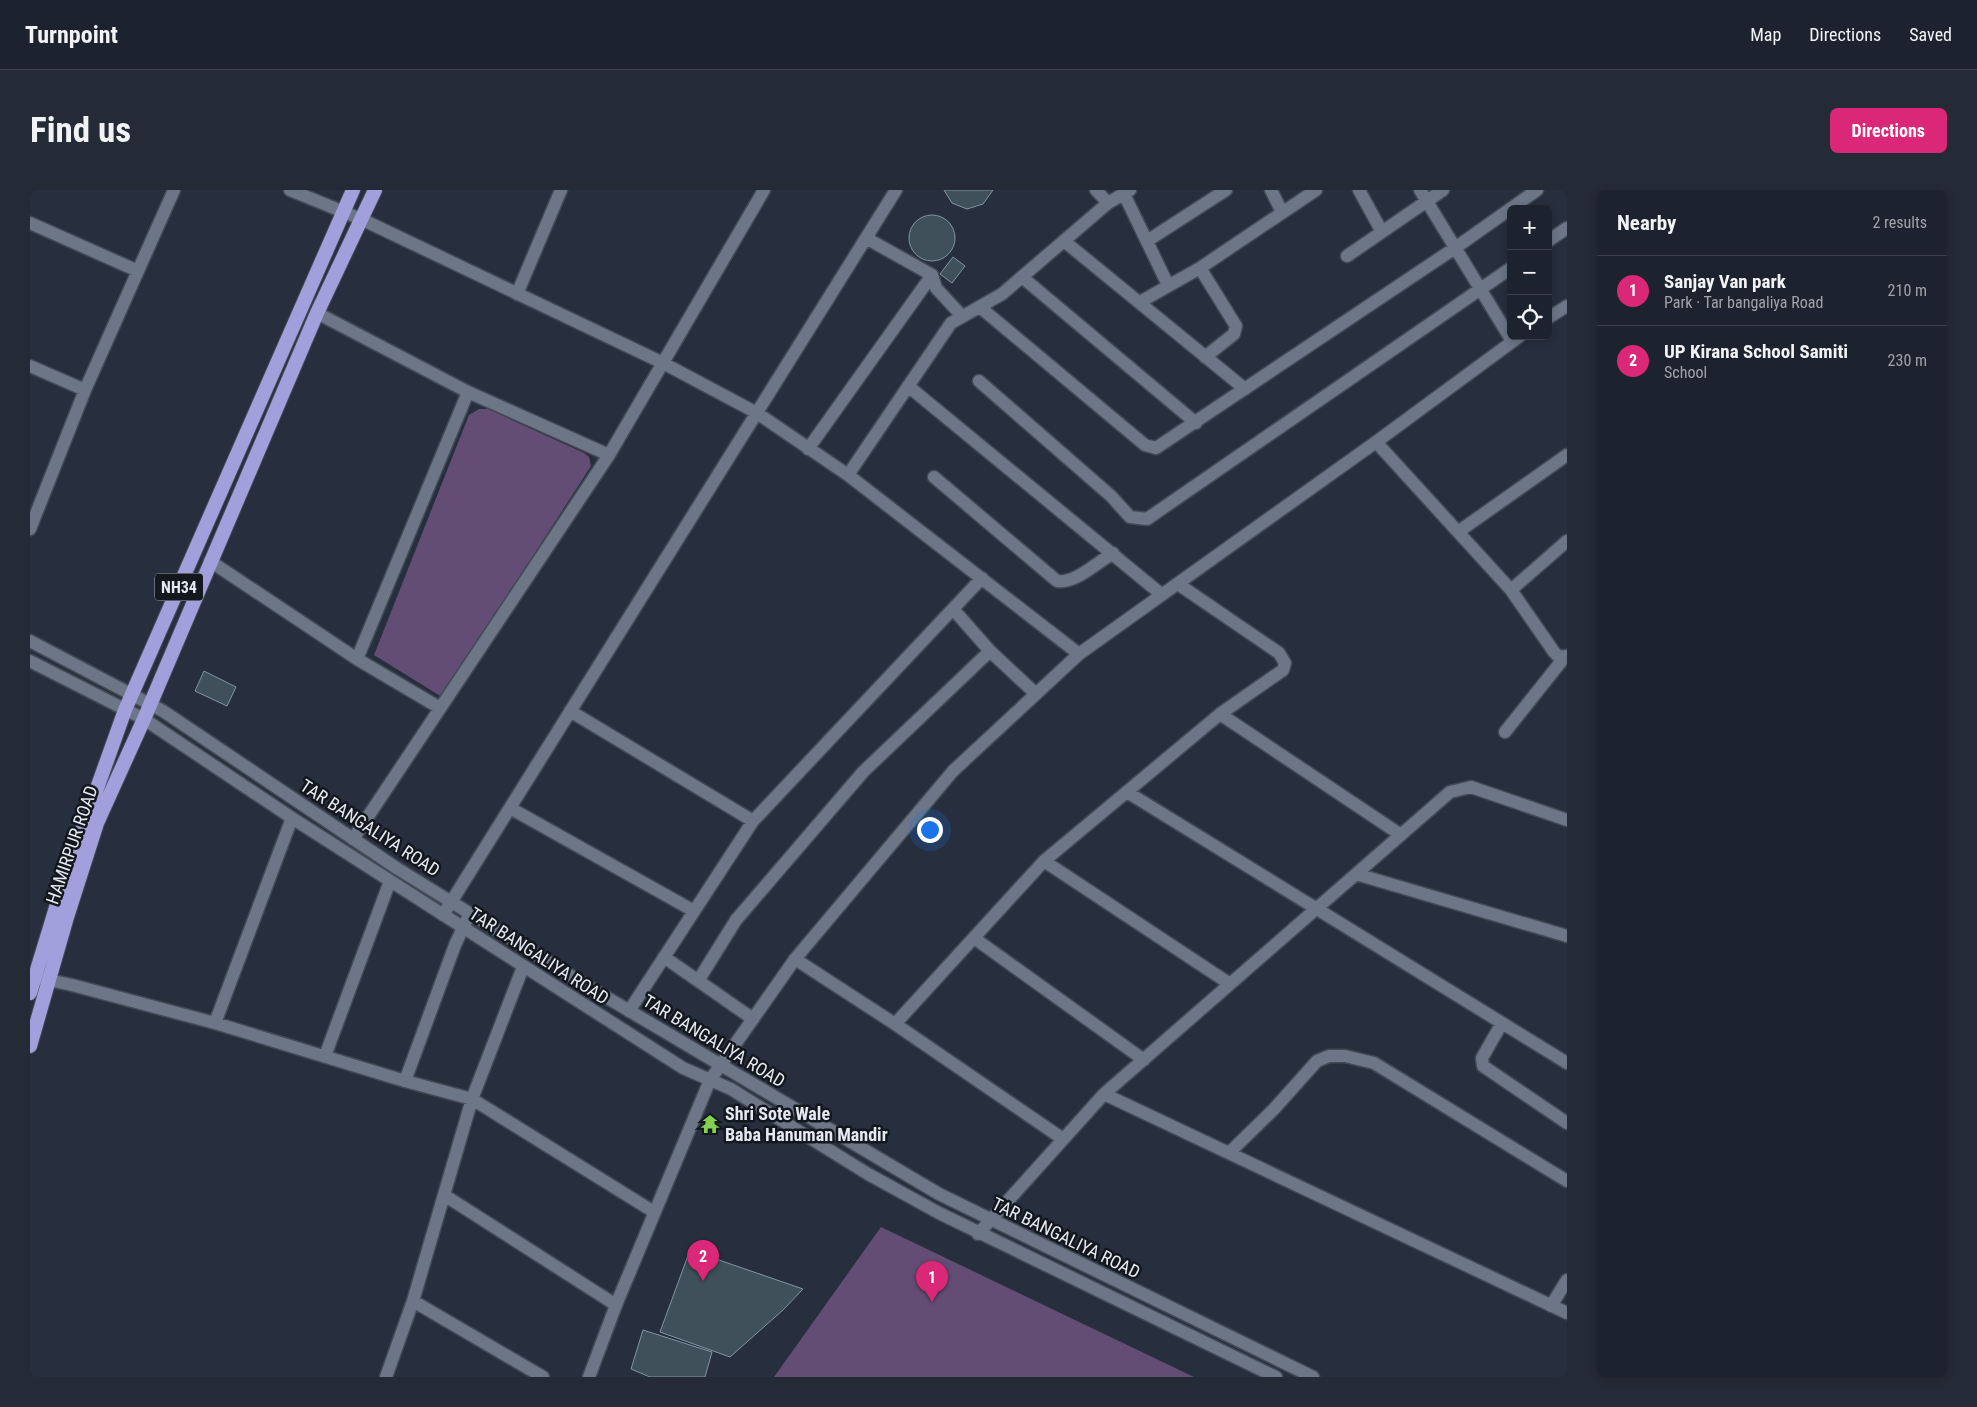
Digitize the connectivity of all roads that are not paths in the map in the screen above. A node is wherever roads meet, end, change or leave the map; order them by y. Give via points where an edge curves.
1 (174, 190) edge
2 (290, 190) edge
3 (353, 190) edge
4 (375, 190) edge
5 (561, 190) edge
6 (764, 190) edge
7 (896, 190) edge
8 (1096, 190) edge
9 (1226, 190) edge
10 (1271, 190) edge
11 (1316, 190) edge
12 (1360, 190) edge
13 (1443, 190) edge
14 (1537, 190) edge
15 (1127, 192) edge
16 (1423, 196) edge
17 (1108, 203) junction
18 (343, 211) junction
19 (1282, 212) junction
20 (361, 219) junction
21 (30, 223) edge
22 (1567, 228) edge
23 (1382, 232) junction
24 (866, 238) junction
25 (1552, 238) edge
26 (1064, 241) junction
27 (1147, 241) junction
28 (1454, 248) junction
29 (1347, 256) dead end
30 (1200, 268) junction
31 (138, 271) junction
32 (1507, 271) edge
33 (932, 275) junction
34 (1022, 277) junction
35 (1168, 285) junction
36 (1481, 289) junction
37 (517, 294) junction
38 (1140, 302) junction
39 (1567, 306) edge
40 (981, 308) junction
41 (317, 313) junction
42 (1552, 315) edge
43 (962, 316) junction
44 (1507, 326) edge
45 (1515, 340) edge
46 (1205, 357) junction
47 (663, 363) junction
48 (30, 366) edge
49 (979, 381) dead end
50 (908, 386) junction
51 (1245, 389) junction
52 (85, 390) junction
53 (468, 392) junction
54 (757, 413) junction
55 (1196, 423) junction
56 (1376, 442) junction
57 (808, 449) junction
58 (610, 455) junction
59 (1567, 455) edge
60 (848, 475) junction
61 (934, 477) dead end
62 (30, 529) edge
63 (1458, 532) junction
64 (1567, 541) edge
65 (1113, 553) junction
66 (210, 561) junction
67 (982, 578) junction
68 (1178, 584) junction
69 (1511, 590) junction
70 (1161, 594) junction
71 (953, 609) junction
72 (30, 641) edge
73 (990, 651) junction
74 (1079, 654) junction
75 (1566, 657) edge
76 (357, 659) junction
77 (30, 661) edge
78 (1036, 694) junction
79 (132, 695) junction
80 (150, 704) junction
81 (440, 708) junction
82 (126, 710) junction
83 (570, 711) junction
84 (1220, 714) junction
85 (144, 719) junction
86 (1505, 732) dead end
87 (1127, 792) junction
88 (510, 808) junction
89 (292, 818) junction
90 (326, 820) junction
91 (1567, 820) edge
92 (753, 822) junction
93 (316, 834) junction
94 (1401, 835) junction
95 (353, 839) junction
96 (1044, 861) junction
97 (1356, 874) junction
98 (390, 881) junction
99 (451, 901) junction
100 (1316, 909) junction
101 (694, 911) junction
102 (470, 913) junction
103 (443, 915) junction
104 (463, 928) junction
105 (1567, 936) edge
106 (974, 938) junction
107 (664, 957) junction
108 (795, 959) junction
109 (523, 967) junction
110 (41, 979) junction
111 (698, 981) junction
112 (1230, 984) junction
113 (30, 993) edge
114 (629, 1011) junction
115 (753, 1019) junction
116 (216, 1023) junction
117 (1502, 1023) junction
118 (896, 1024) junction
119 (30, 1043) edge
120 (325, 1056) junction
121 (1144, 1060) junction
122 (1567, 1063) edge
123 (721, 1065) junction
124 (710, 1080) junction
125 (405, 1082) junction
126 (1104, 1094) junction
127 (472, 1099) junction
128 (1567, 1124) edge
129 (1063, 1139) junction
130 (1229, 1153) junction
131 (1567, 1181) edge
132 (444, 1195) junction
133 (654, 1212) junction
134 (990, 1220) junction
135 (978, 1234) junction
136 (1077, 1263) junction
137 (1070, 1278) junction
138 (1567, 1280) edge
139 (413, 1301) junction
140 (616, 1305) junction
141 (1551, 1306) junction
142 (1567, 1313) edge
143 (386, 1377) edge
144 (543, 1377) edge
145 (588, 1377) edge
146 (1276, 1377) edge
147 (1313, 1377) edge

1 - 31 street
2 - 18 street
3 - 18 highway, NH34
4 - 20 highway, NH34
5 - 37 street
6 - 47 street
7 - 24 street
8 - 17 street
9 - 27 street
10 - 19 street
11 - 19 street
12 - 23 street
13 - 16 street
14 - 28 street
15 - 17 street
15 - 27 street
16 - 23 street
16 - 28 street
17 - 26 street
18 - 20 street
18 - 79 highway, NH34
19 - 30 street
20 - 37 street
20 - 41 highway, NH34
21 - 31 street
22 - 25 street
23 - 29 street
24 - 33 street
24 - 54 street
26 - 34 street
26 - 38 street
27 - 35 street
28 - 36 street
28 - 51 street
30 - 35 street
30 - 46 street via 1236,326 1234,334
31 - 52 street
32 - 36 street
33 - 43 street via 936,288
33 - 57 street
34 - 40 street
34 - 55 street
35 - 38 street
36 - 44 street
36 - 49 street via 1147,519 1130,516
37 - 47 street
38 - 46 street
39 - 42 street
40 - 43 street
40 - 55 street via 1150,448 1164,445
41 - 53 street
41 - 66 highway, NH34
43 - 50 street via 951,323
45 - 56 street
46 - 51 street
47 - 54 street
47 - 58 street
48 - 52 street
50 - 60 street
50 - 65 street
51 - 55 street
52 - 62 street
53 - 58 street
53 - 76 street
54 - 57 street
54 - 83 street
56 - 63 street
56 - 68 street
57 - 60 street
58 - 81 street
59 - 63 street
60 - 67 street
61 - 65 street via 1057,581 1064,582
63 - 69 street
64 - 69 street
65 - 70 street
66 - 76 street
66 - 80 highway, NH34
67 - 71 street
67 - 74 street
68 - 70 street
68 - 84 street via 1279,653 1285,663 1283,670
69 - 75 street via 1554,652
70 - 74 street
71 - 73 street
71 - 92 street
72 - 79 street, TAR BANGALIYA ROAD
73 - 78 street
73 - 111 street via 863,772 736,920
74 - 78 street
75 - 86 street
76 - 81 street
77 - 82 street, TAR BANGALIYA ROAD
78 - 108 street via 953,771
79 - 80 street, TAR BANGALIYA ROAD
79 - 82 highway, NH34
80 - 85 highway, NH34
80 - 90 street, TAR BANGALIYA ROAD
81 - 95 street
82 - 85 street, TAR BANGALIYA ROAD
82 - 110 highway, NH34 via 71,860
83 - 88 street
83 - 92 street
84 - 87 street
84 - 94 street
85 - 89 street, TAR BANGALIYA ROAD
85 - 110 highway, HAMIRPUR ROAD / NH34 via 97,823
87 - 96 street
87 - 100 street
88 - 99 street
88 - 101 street
89 - 93 street, TAR BANGALIYA ROAD
89 - 116 street
90 - 93 street
90 - 95 street, TAR BANGALIYA ROAD
91 - 94 street via 1471,787 1450,792
92 - 101 street
93 - 98 street, TAR BANGALIYA ROAD
94 - 97 street
95 - 99 street, TAR BANGALIYA ROAD
96 - 106 street
96 - 112 street
97 - 100 street
97 - 105 street
98 - 103 street, TAR BANGALIYA ROAD
98 - 120 street
99 - 102 street, TAR BANGALIYA ROAD
99 - 103 street
100 - 112 street
100 - 117 street
101 - 107 street
102 - 104 street
102 - 114 street, TAR BANGALIYA ROAD
103 - 104 street, TAR BANGALIYA ROAD
104 - 109 street, TAR BANGALIYA ROAD
104 - 125 street
106 - 118 street
106 - 121 street
107 - 111 street
107 - 114 street
108 - 115 street
108 - 118 street
109 - 124 street, TAR BANGALIYA ROAD via 683,1068
109 - 127 street
110 - 113 highway, NH34
110 - 116 street
110 - 119 highway, HAMIRPUR ROAD / NH34
111 - 115 street
112 - 121 street
114 - 123 street, TAR BANGALIYA ROAD
115 - 123 street
116 - 120 street
117 - 122 street
117 - 128 street via 1482,1058 1483,1066
118 - 129 street
120 - 125 street
121 - 126 street
123 - 124 street
123 - 134 street, TAR BANGALIYA ROAD via 939,1194
124 - 133 street
124 - 135 street, TAR BANGALIYA ROAD via 731,1089 868,1174
125 - 127 street
126 - 129 street
126 - 130 street
127 - 132 street
127 - 133 street
129 - 134 street
130 - 131 street via 1318,1062 1329,1056 1345,1056 1374,1063
130 - 141 street
132 - 139 street
132 - 140 street
133 - 140 street
134 - 135 street
134 - 136 street, TAR BANGALIYA ROAD
135 - 137 street, TAR BANGALIYA ROAD
136 - 137 street
136 - 147 street, TAR BANGALIYA ROAD
137 - 146 street, TAR BANGALIYA ROAD
138 - 141 street
139 - 143 street
139 - 144 street
140 - 145 street
141 - 142 street

